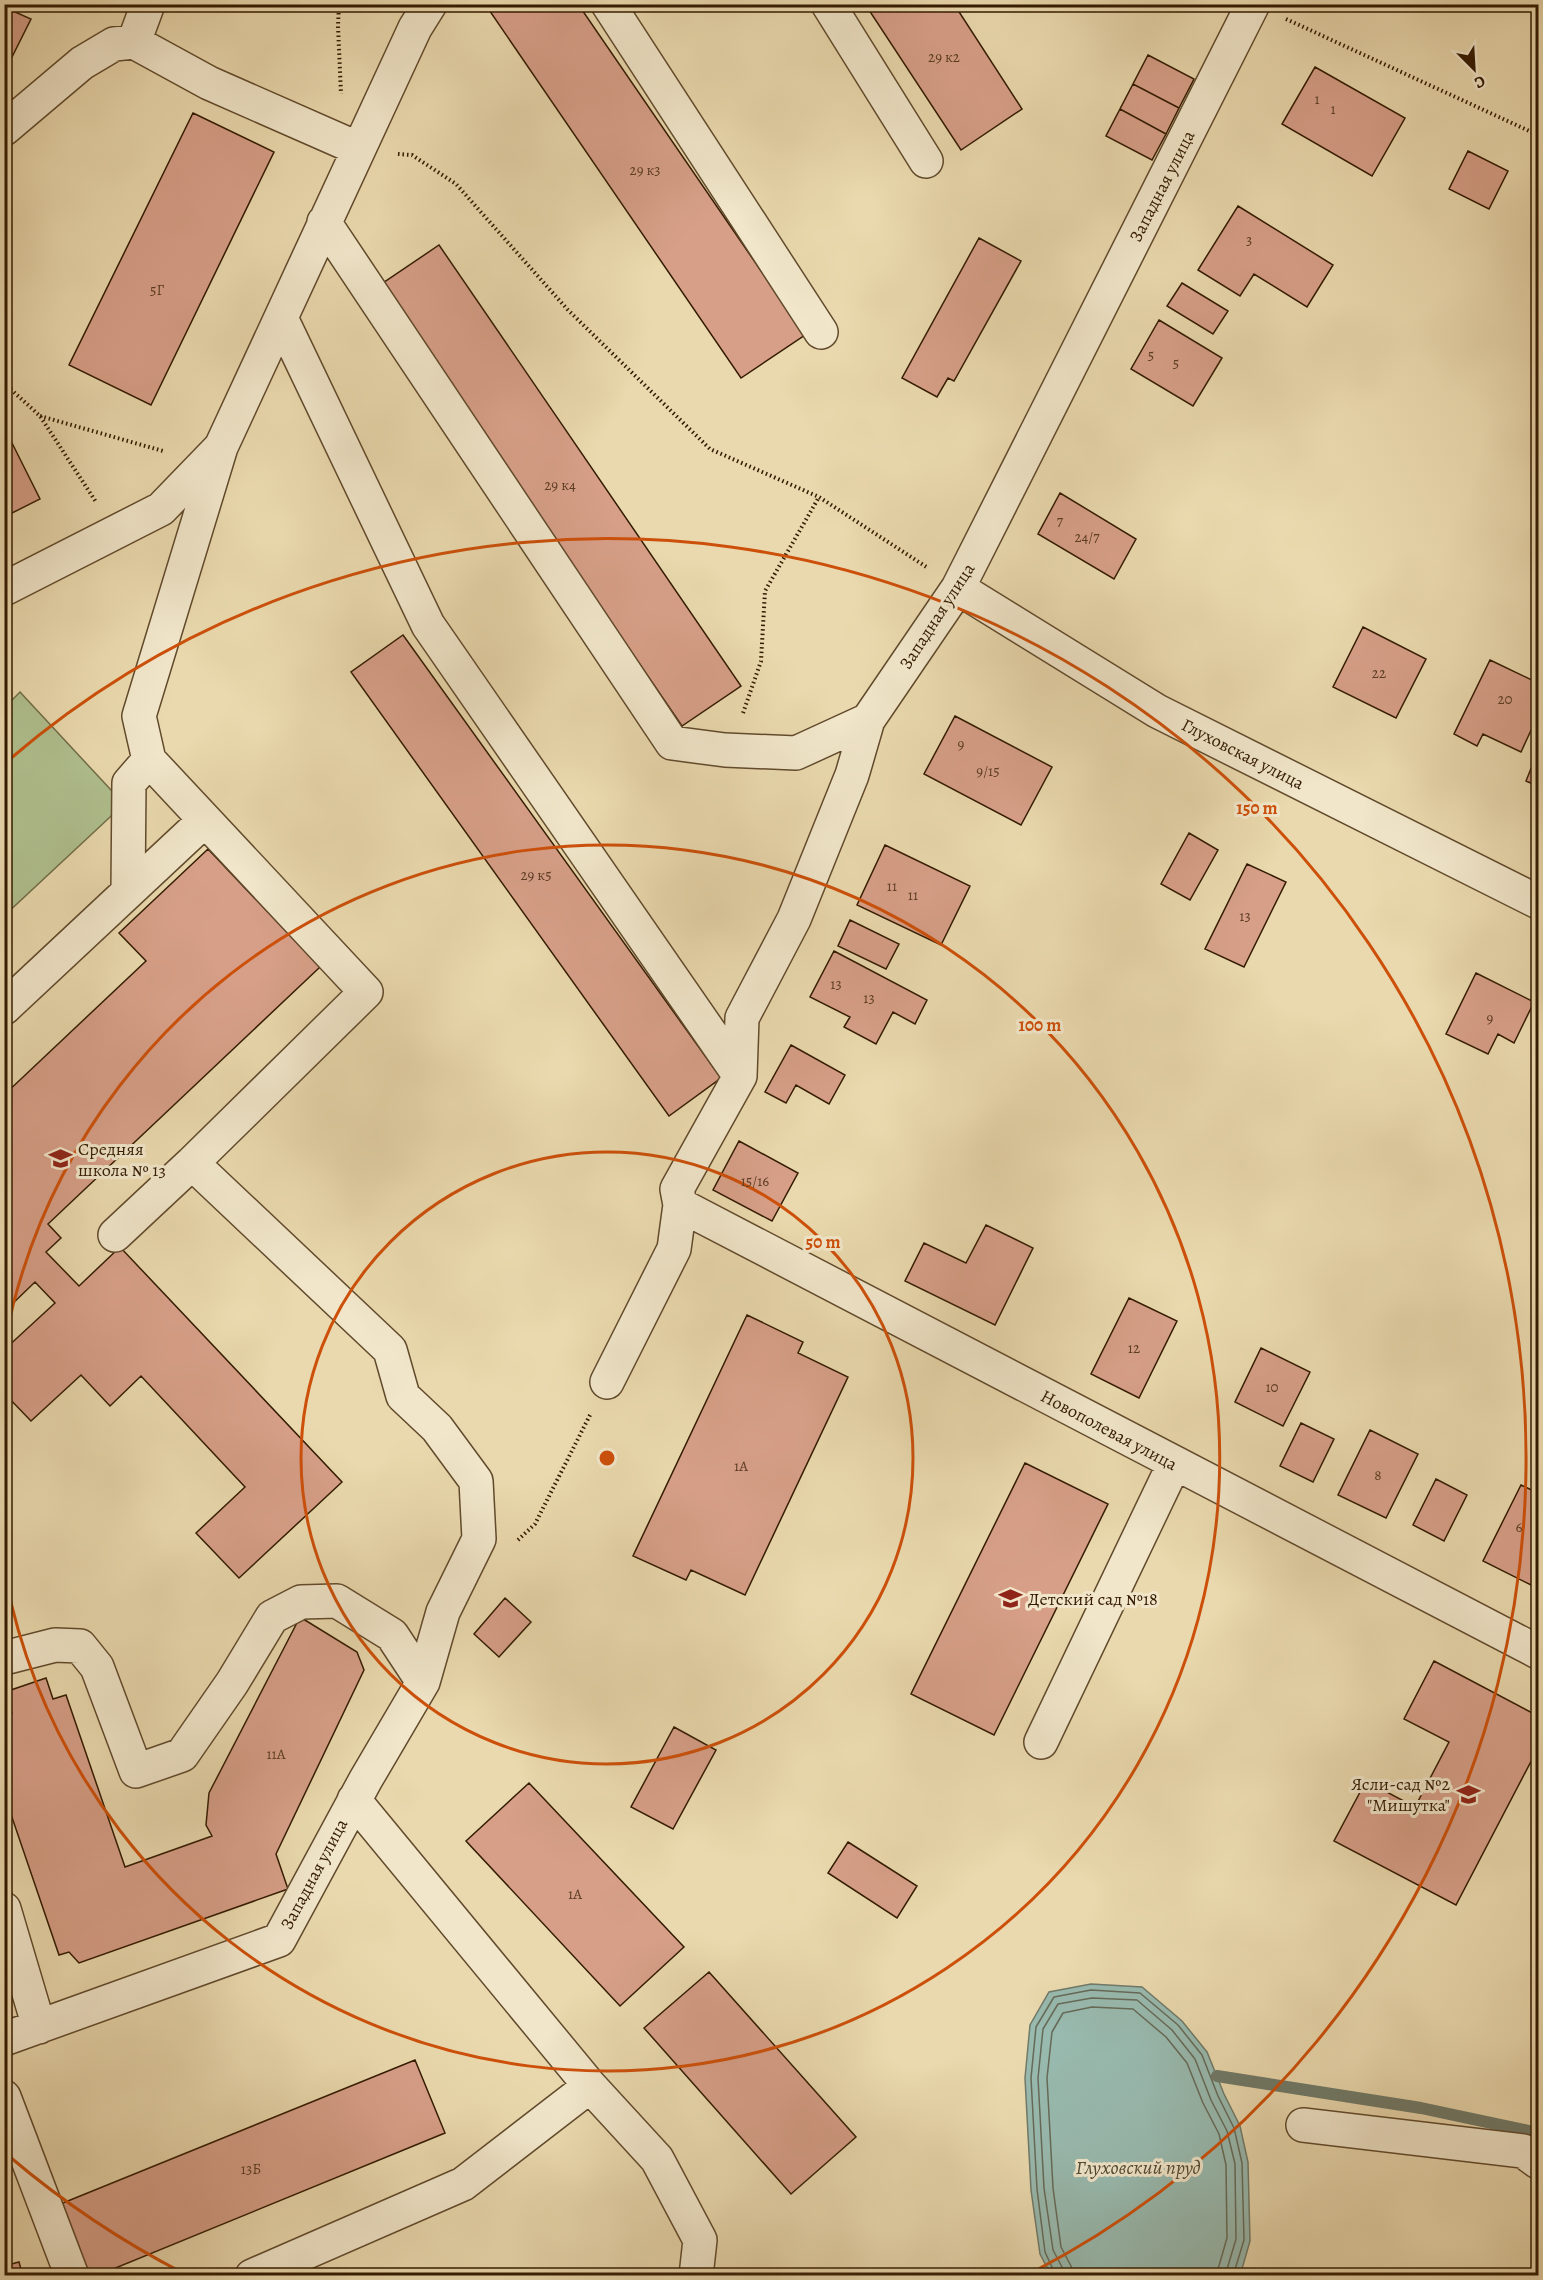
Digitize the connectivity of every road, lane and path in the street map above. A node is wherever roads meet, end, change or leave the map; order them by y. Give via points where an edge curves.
1 (148, 4) edge
2 (339, 4) edge
3 (430, 4) edge
4 (609, 4) edge
5 (828, 4) edge
6 (1253, 4) edge
7 (1284, 18) dead end
8 (134, 42) junction
9 (4, 129) edge
10 (326, 135) junction
11 (1539, 135) edge
12 (359, 149) junction
13 (926, 161) dead end
14 (324, 222) junction
15 (282, 320) junction
16 (821, 332) dead end
17 (4, 383) edge
18 (40, 416) junction
19 (221, 447) junction
20 (164, 451) dead end
21 (819, 497) junction
22 (97, 503) dead end
23 (958, 588) junction
24 (4, 589) edge
25 (868, 720) junction
26 (725, 750) junction
27 (149, 760) junction
28 (205, 820) junction
29 (128, 891) junction
30 (1539, 902) edge
31 (4, 1008) edge
32 (740, 1076) junction
33 (192, 1163) junction
34 (680, 1205) junction
35 (115, 1235) dead end
36 (607, 1382) joint
37 (1173, 1464) junction
38 (510, 1548) dead end
39 (1539, 1652) edge
40 (4, 1658) edge
41 (423, 1682) junction
42 (1041, 1742) dead end
43 (354, 1800) junction
44 (4, 1909) edge
45 (39, 2026) junction
46 (4, 2039) edge
47 (590, 2086) junction
48 (4, 2097) edge
49 (1303, 2125) dead end
50 (1539, 2162) edge
51 (72, 2276) edge
52 (252, 2276) edge
53 (696, 2276) edge

1 - 8 street
2 - 10 path via 342,95
3 - 12 street
4 - 16 street
5 - 13 street
6 - 23 street, Западная улица
7 - 11 path
8 - 9 street via 114,44 82,63
8 - 10 street via 208,83
10 - 12 street
12 - 14 street
12 - 21 path via 412,155 456,184 568,309 710,449
14 - 15 street
14 - 26 street via 672,743
15 - 19 street
15 - 32 street via 428,625
17 - 18 path
18 - 20 path
18 - 22 path
19 - 24 street via 161,509
19 - 27 street via 139,716
21 - 23 path
21 - 26 path via 765,591 761,661 745,709
23 - 25 street, Западная улица
23 - 30 street, Глуховская улица via 1157,711
25 - 26 street via 796,753
25 - 32 street, Западная улица via 852,775 794,919 742,1018
27 - 28 street
27 - 29 street via 129,783
28 - 29 street
28 - 33 street via 366,992
29 - 31 street
32 - 34 street, Западная улица via 677,1189
33 - 35 street
33 - 41 street, Западная улица via 390,1350 403,1396 437,1428 476,1481 479,1539 443,1612
34 - 36 street, Западная улица via 674,1250
34 - 37 street, Новополевая улица
36 - 38 path via 535,1524
37 - 39 street, Новополевая улица
37 - 42 street
40 - 41 street via 55,1645 80,1646 97,1667 135,1771 183,1755 272,1617 301,1602 337,1601 392,1635
41 - 43 street, Западная улица
43 - 45 street, Западная улица via 279,1940
43 - 47 street
44 - 45 street
45 - 46 street, Западная улица
47 - 52 street via 463,2184
47 - 53 street via 657,2159 700,2240
48 - 51 street
49 - 50 street via 1522,2151

